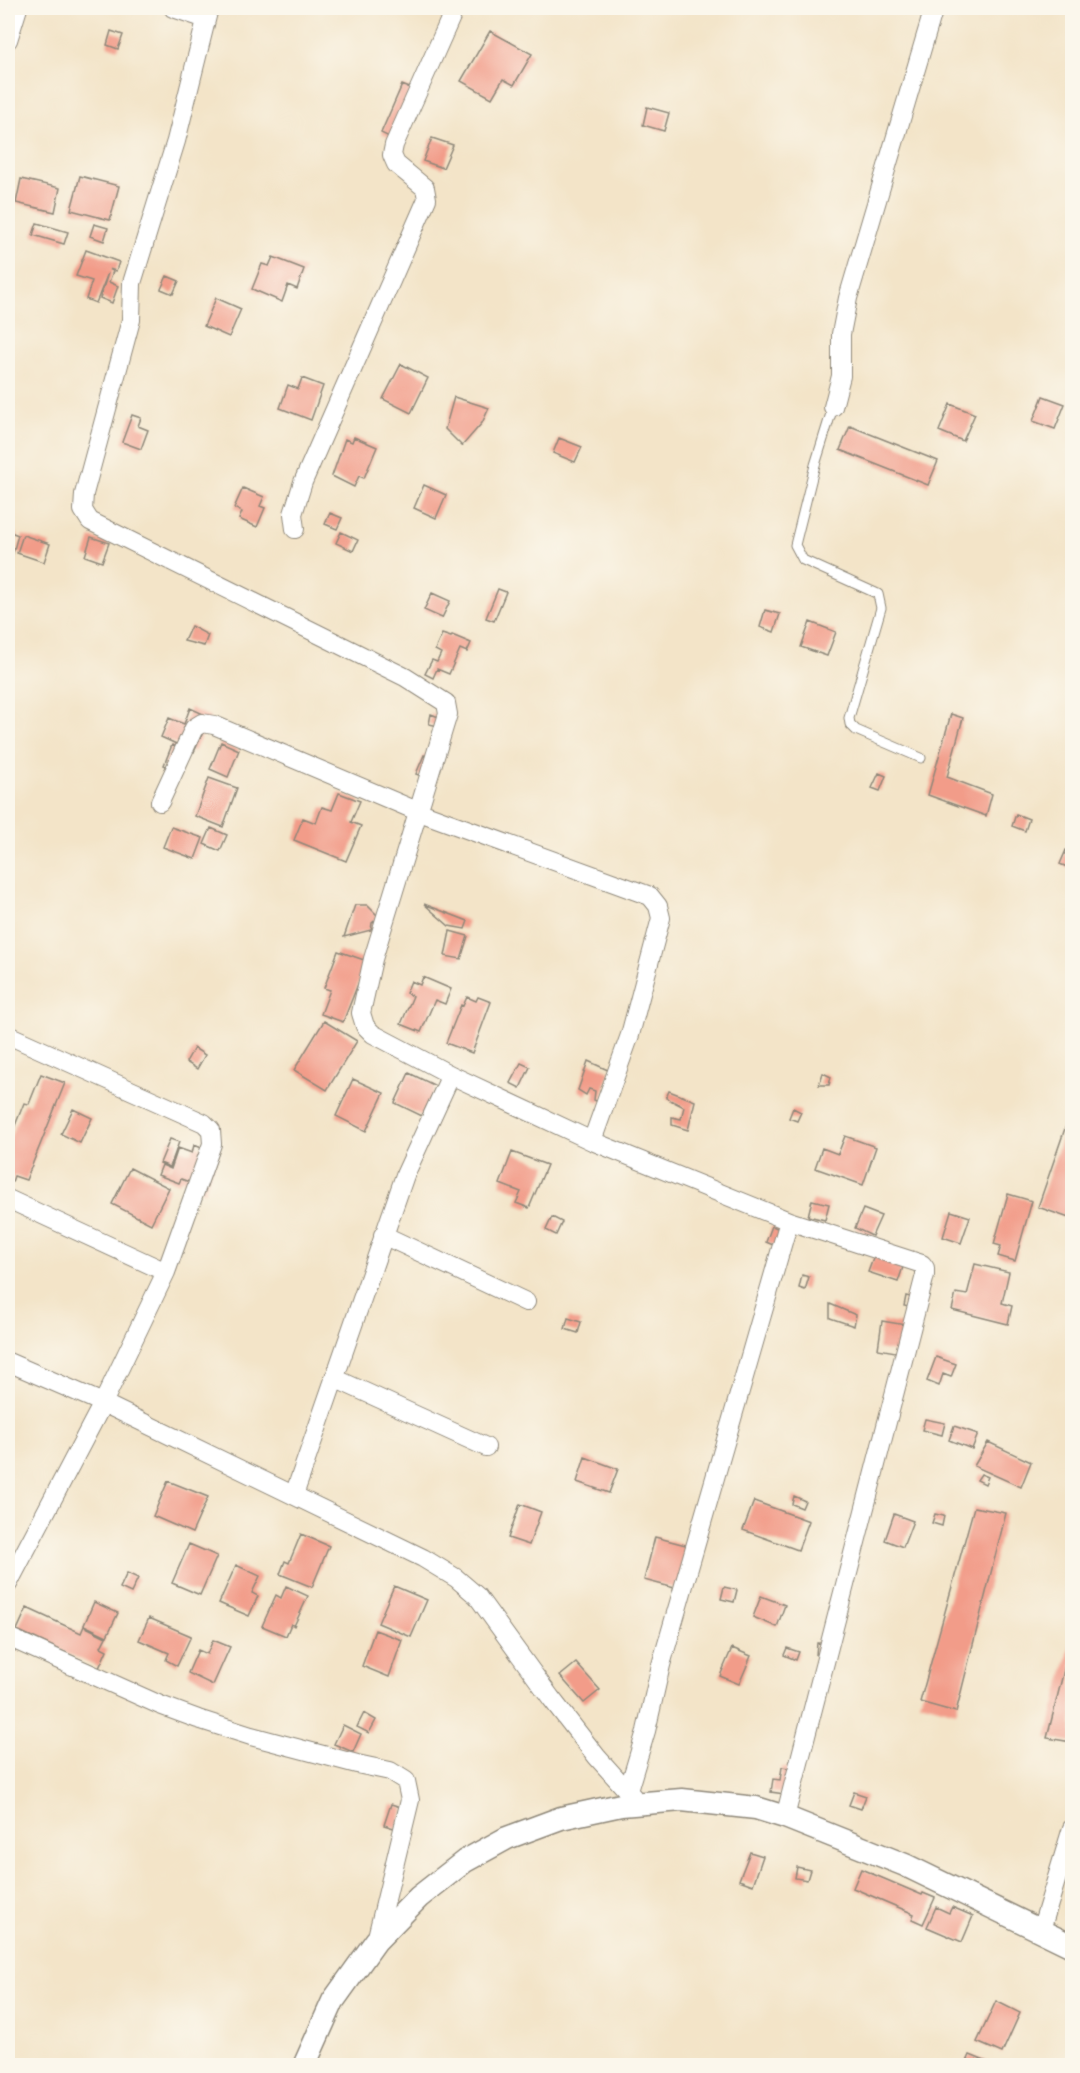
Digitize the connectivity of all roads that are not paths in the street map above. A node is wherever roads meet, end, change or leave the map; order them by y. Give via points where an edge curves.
1 (18, 8) edge
2 (173, 8) edge
3 (455, 8) edge
4 (934, 8) edge
5 (208, 13) edge
6 (8, 40) edge
7 (833, 407) joint
8 (295, 529) dead end
9 (921, 758) dead end
10 (160, 802) dead end
11 (417, 811) junction
12 (8, 1035) edge
13 (451, 1075) junction
14 (592, 1141) junction
15 (8, 1199) edge
16 (789, 1221) junction
17 (383, 1234) junction
18 (166, 1272) junction
19 (526, 1302) dead end
20 (8, 1362) edge
21 (334, 1378) junction
22 (103, 1403) junction
23 (486, 1447) dead end
24 (294, 1495) junction
25 (8, 1584) edge
26 (8, 1637) edge
27 (633, 1797) junction
28 (785, 1817) junction
29 (1072, 1828) edge
30 (1041, 1930) junction
31 (375, 1941) junction
32 (1072, 1946) edge
33 (304, 2066) edge

1 - 6 street
2 - 5 street
3 - 8 street via 392,155 396,164 425,188 427,199 303,482 293,514
4 - 7 street via 848,298 841,334 841,376
5 - 11 street via 176,141 132,283 131,320 83,510 90,521 405,677 446,703 448,714
7 - 9 lane via 795,545 803,560 878,594 881,608 850,724
10 - 11 street via 194,728 202,723
11 - 13 street via 373,959 362,1013 365,1026 373,1034
11 - 14 street via 655,901 661,918 630,1035
12 - 18 street via 204,1123 211,1130 212,1144
13 - 14 street
13 - 17 street
14 - 16 street
15 - 18 street
16 - 27 street via 664,1654
16 - 28 street via 921,1264 925,1275
17 - 19 street
17 - 21 street
18 - 22 street
20 - 22 street
21 - 23 street
21 - 24 street
22 - 24 street
22 - 25 street
24 - 27 street via 423,1558 477,1596 558,1707
26 - 31 street via 198,1719 390,1771 406,1781 410,1800
27 - 28 street via 756,1808
27 - 31 street via 507,1838 465,1861 419,1897
28 - 30 street via 905,1865
29 - 30 street
30 - 32 street
31 - 33 street via 333,2001

